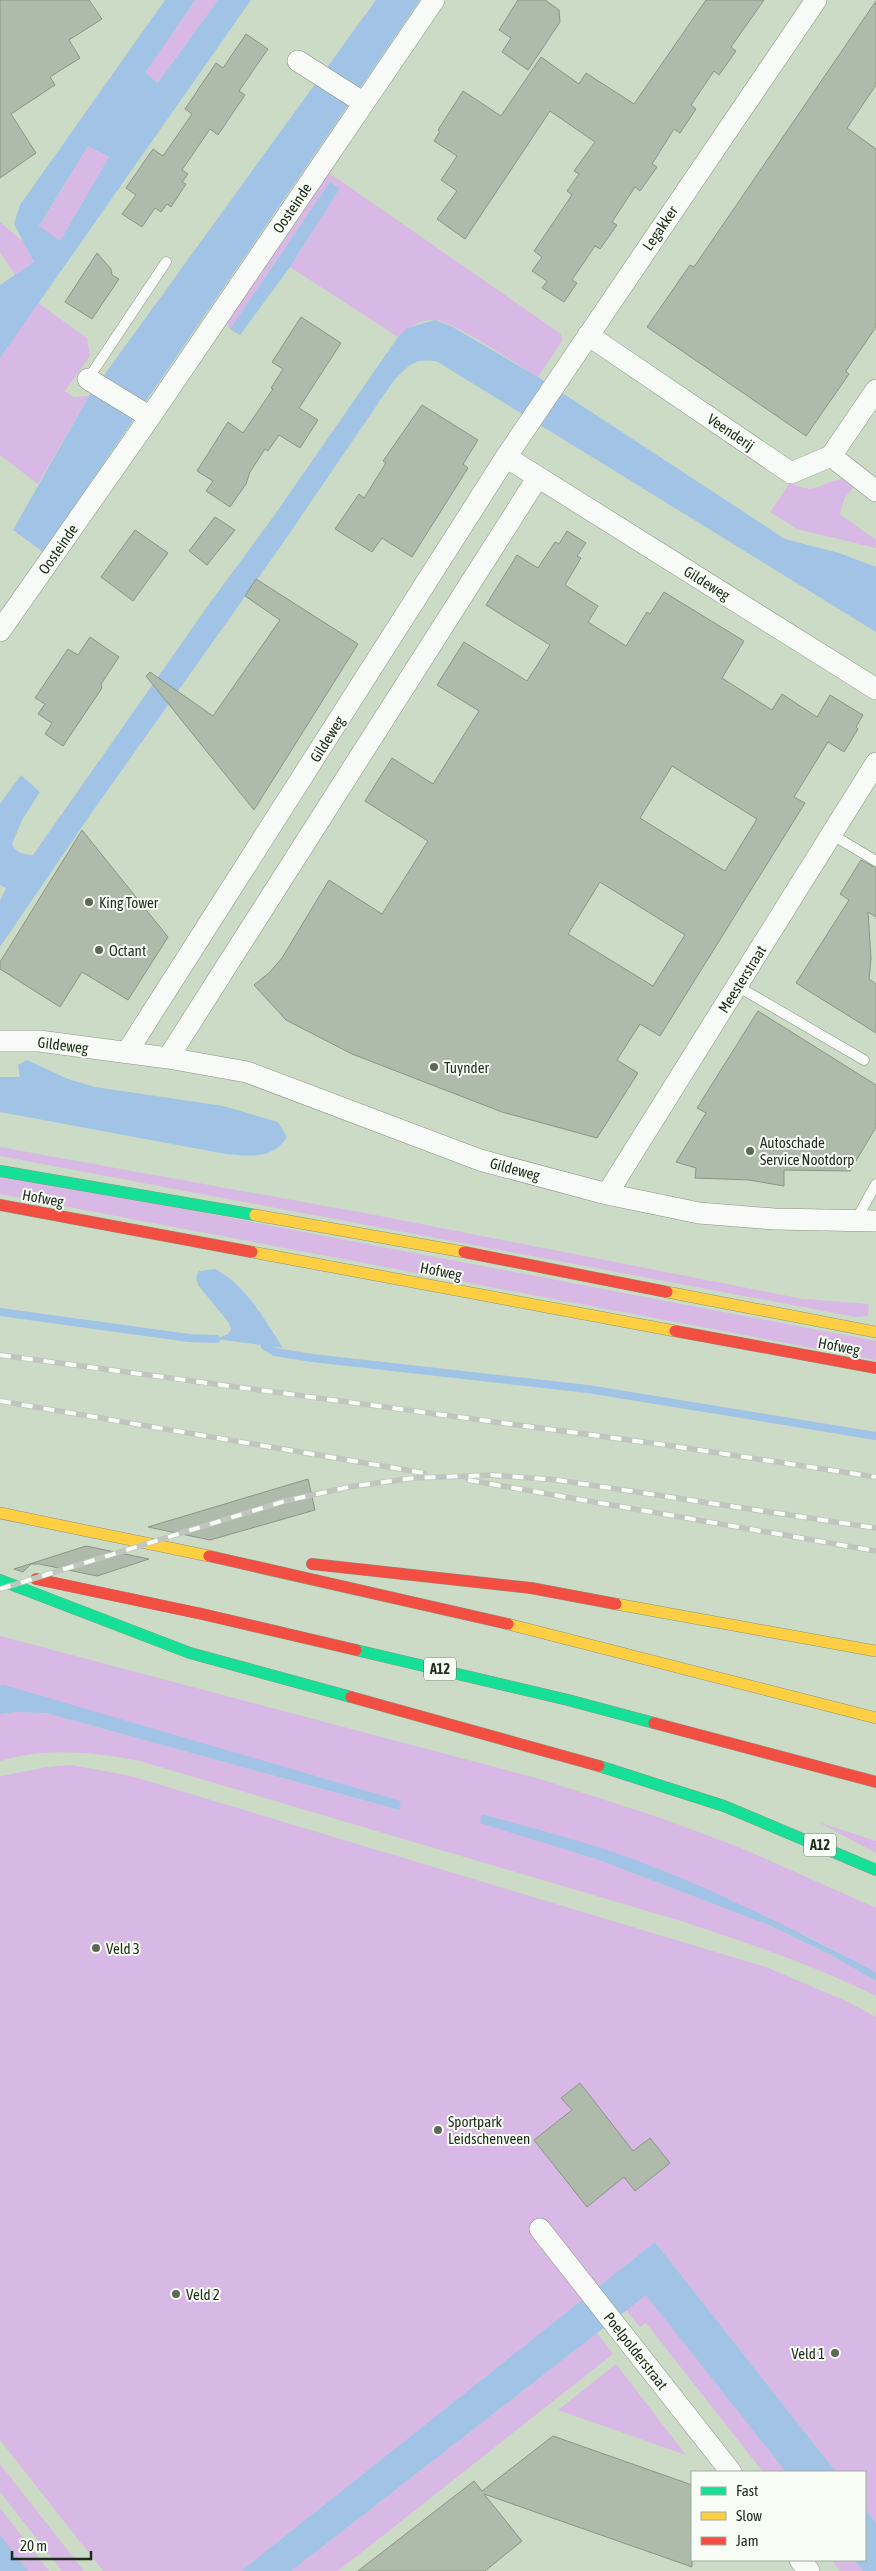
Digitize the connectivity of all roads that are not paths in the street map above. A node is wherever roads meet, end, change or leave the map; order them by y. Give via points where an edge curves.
1 (434, 0) edge
2 (816, 0) edge
3 (298, 61) dead end
4 (360, 100) junction
5 (166, 262) dead end
6 (588, 335) junction
7 (93, 382) joint
8 (876, 390) edge
9 (146, 414) junction
10 (831, 456) junction
11 (506, 457) junction
12 (538, 478) junction
13 (876, 491) edge
14 (0, 631) edge
15 (876, 689) edge
16 (876, 763) edge
17 (831, 834) junction
18 (876, 861) edge
19 (737, 986) junction
20 (0, 1041) edge
21 (127, 1052) junction
22 (168, 1058) junction
23 (864, 1060) dead end
24 (0, 1170) edge
25 (876, 1184) edge
26 (607, 1194) junction
27 (0, 1205) edge
28 (866, 1220) edge
29 (876, 1332) edge
30 (876, 1368) edge
31 (0, 1513) edge
32 (181, 1549) junction
33 (0, 1572) edge
34 (0, 1580) edge
35 (876, 1651) edge
36 (876, 1718) edge
37 (876, 1782) edge
38 (876, 1870) edge
39 (540, 2229) dead end
40 (730, 2471) edge
41 (801, 2561) edge
42 (809, 2571) edge

1 - 4 street, Oosteinde
2 - 6 street, Legakker
3 - 4 street
4 - 9 street, Oosteinde
5 - 7 lane
6 - 10 street, Veenderij via 791,473
6 - 11 street, Legakker
7 - 9 street
8 - 10 street
9 - 14 street, Oosteinde
10 - 13 street
11 - 12 street, Gildeweg
11 - 21 street, Gildeweg
12 - 15 street, Gildeweg
12 - 22 street
16 - 17 street, Meesterstraat
17 - 18 lane
17 - 19 street, Meesterstraat
19 - 23 lane
19 - 26 street, Meesterstraat
20 - 21 street, Gildeweg via 39,1041
21 - 22 street, Gildeweg
22 - 26 street, Gildeweg via 247,1072 480,1160
24 - 29 main road, Hofweg via 401,1240
25 - 28 lane
26 - 28 street, Gildeweg via 699,1213 774,1219
27 - 30 main road, Hofweg
31 - 32 main road
32 - 35 main road via 531,1588
32 - 36 main road via 496,1622
33 - 37 main road, A12 via 202,1614 568,1700
34 - 38 main road, A12 via 190,1654 609,1769 724,1806
39 - 40 street, Poelpolderstraat
41 - 42 street

